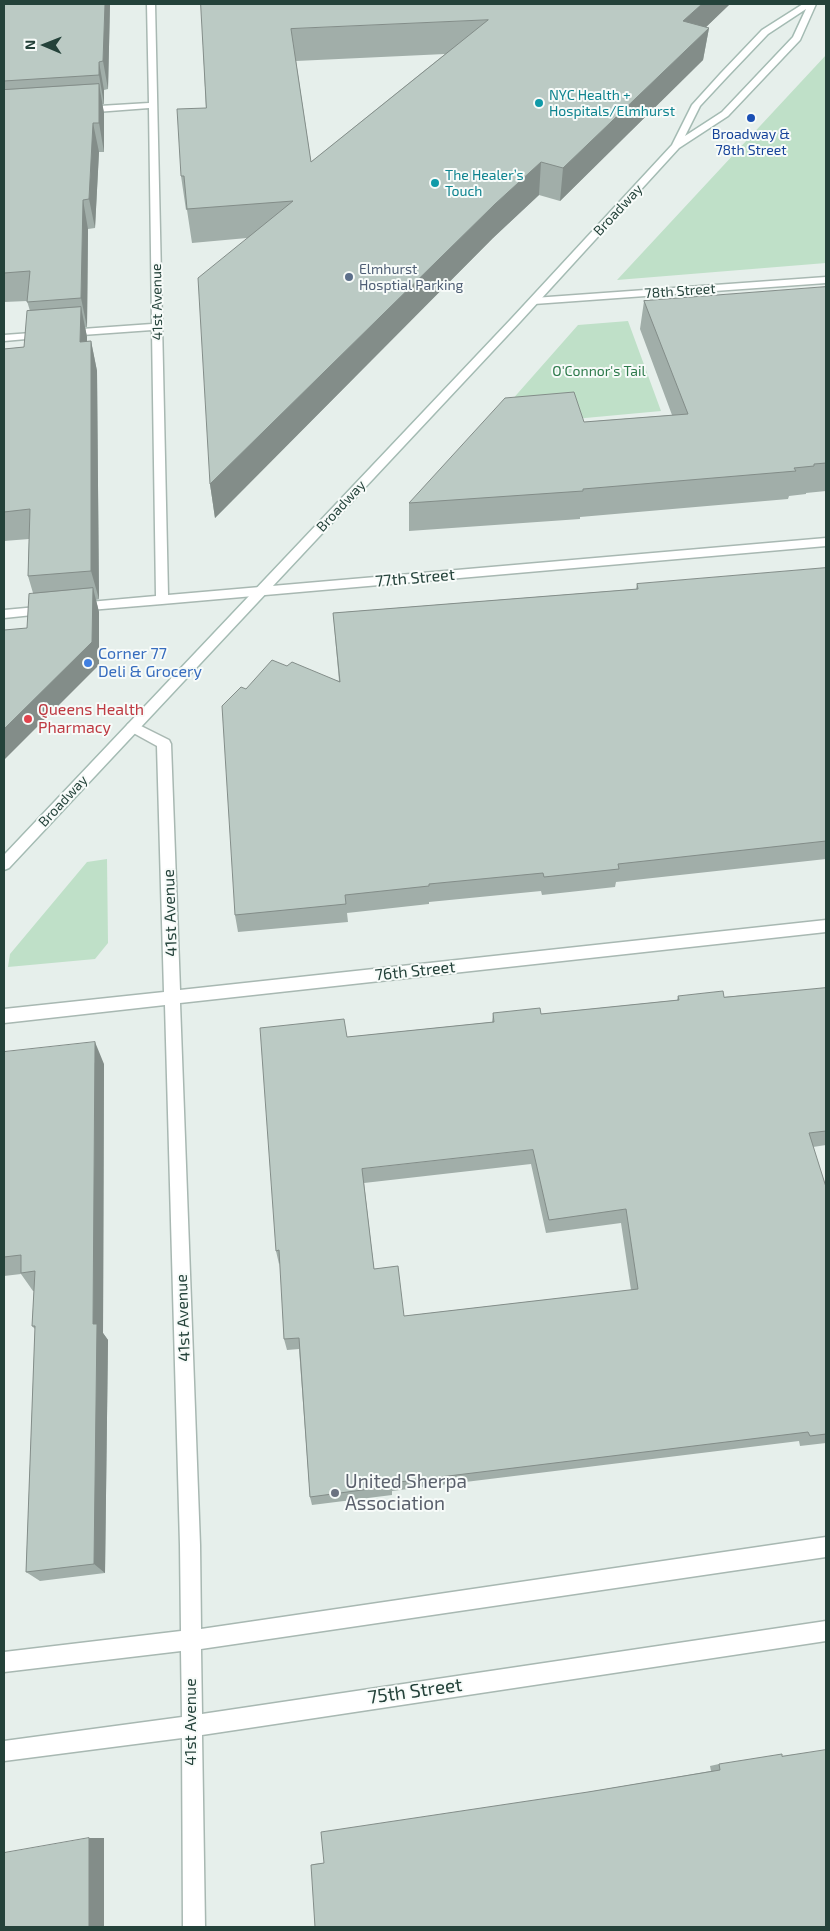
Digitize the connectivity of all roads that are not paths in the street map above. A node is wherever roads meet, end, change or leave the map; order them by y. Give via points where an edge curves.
1 (151, 4) edge
2 (810, 4) edge
3 (154, 105) junction
4 (69, 110) edge
5 (676, 146) junction
6 (826, 280) edge
7 (534, 301) junction
8 (157, 326) junction
9 (4, 338) edge
10 (826, 542) edge
11 (261, 591) junction
12 (162, 600) junction
13 (4, 614) edge
14 (133, 727) junction
15 (4, 864) edge
16 (826, 926) edge
17 (173, 997) junction
18 (4, 1016) edge
19 (826, 1547) edge
20 (826, 1631) edge
21 (191, 1640) junction
22 (4, 1662) edge
23 (192, 1726) junction
24 (4, 1751) edge
25 (194, 1927) edge

1 - 3 street, 41st Avenue
2 - 5 street, Broadway via 764,32 696,105
2 - 5 street, Broadway via 797,38 724,114
3 - 4 street
3 - 8 street, 41st Avenue
5 - 7 street, Broadway
6 - 7 street, 78th Street
7 - 11 street, Broadway
8 - 9 street
8 - 12 street, 41st Avenue
10 - 11 street, 77th Street
11 - 12 street, 77th Street
11 - 14 street, Broadway
12 - 13 street, 77th Street
14 - 15 street, Broadway
14 - 17 street, 41st Avenue via 164,744
16 - 17 street, 76th Street
17 - 18 street, 76th Street
17 - 21 street, 41st Avenue
19 - 21 street
20 - 23 street, 75th Street
21 - 22 street
21 - 23 street, 41st Avenue
23 - 24 street, 75th Street
23 - 25 street, 41st Avenue

